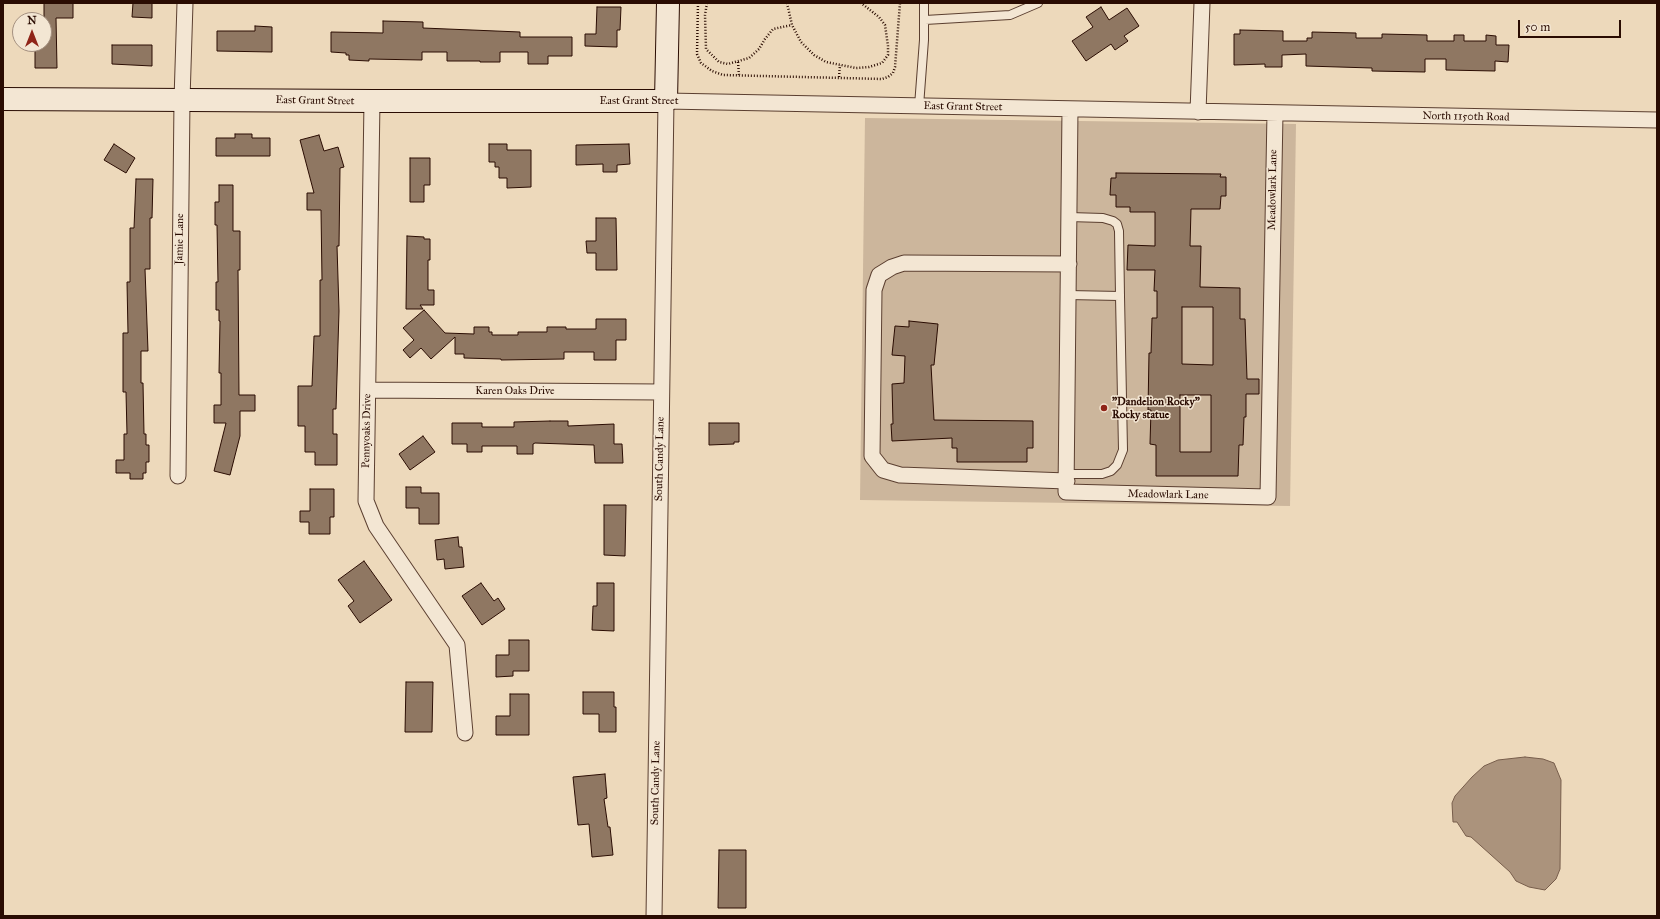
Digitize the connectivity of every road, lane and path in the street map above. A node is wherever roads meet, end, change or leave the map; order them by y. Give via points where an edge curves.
1 (185, 3) edge
2 (668, 3) edge
3 (698, 3) edge
4 (707, 3) edge
5 (787, 3) edge
6 (861, 3) edge
7 (900, 3) edge
8 (924, 3) edge
9 (1038, 3) edge
10 (1202, 3) edge
11 (698, 18) junction
12 (705, 18) junction
13 (925, 20) junction
14 (792, 25) junction
15 (738, 62) junction
16 (840, 65) junction
17 (739, 74) junction
18 (840, 77) junction
19 (3, 98) edge
20 (182, 100) junction
21 (372, 101) junction
22 (666, 101) junction
23 (919, 106) junction
24 (1070, 109) junction
25 (1198, 112) junction
26 (1275, 113) junction
27 (1657, 120) edge
28 (1069, 217) junction
29 (1069, 264) junction
30 (1068, 295) junction
31 (1120, 296) junction
32 (368, 390) junction
33 (661, 392) junction
34 (178, 476) dead end
35 (1066, 477) junction
36 (465, 733) dead end
37 (654, 916) edge

1 - 20 street, Jamie Lane
2 - 22 main road, South Candy Lane
3 - 11 path
4 - 12 path
5 - 14 path
6 - 16 path via 885,25 888,55 882,63 869,67
7 - 18 path via 893,73 882,79
8 - 13 lane
9 - 13 lane via 1010,15
10 - 25 street
11 - 12 path
11 - 17 path via 697,54 701,63 712,71
12 - 15 path via 706,49 719,62
13 - 23 lane
14 - 15 path via 773,29 759,49
14 - 16 path via 801,42 814,55 826,62
15 - 17 path
16 - 18 path
17 - 18 path
19 - 20 main road, East Grant Street
20 - 21 main road, East Grant Street
20 - 34 street, Jamie Lane
21 - 22 main road, East Grant Street
21 - 32 street, Pennyoaks Drive
22 - 23 street, East Grant Street
22 - 33 street, South Candy Lane
23 - 24 street, East Grant Street
24 - 25 street, East Grant Street
24 - 28 street
25 - 26 street, East Grant Street
26 - 27 street, North 1150th Road
26 - 35 street, Meadowlark Lane via 1268,497 1066,492
28 - 29 street
28 - 31 lane via 1103,218 1117,224
29 - 30 street
29 - 35 street via 904,263 879,275 874,290 872,456 883,470 900,475
30 - 31 lane
30 - 35 street
31 - 35 lane via 1123,450 1121,458 1111,471
32 - 33 street, Karen Oaks Drive
32 - 36 street, Pennyoaks Drive via 366,501 376,526 457,645
33 - 37 street, South Candy Lane

